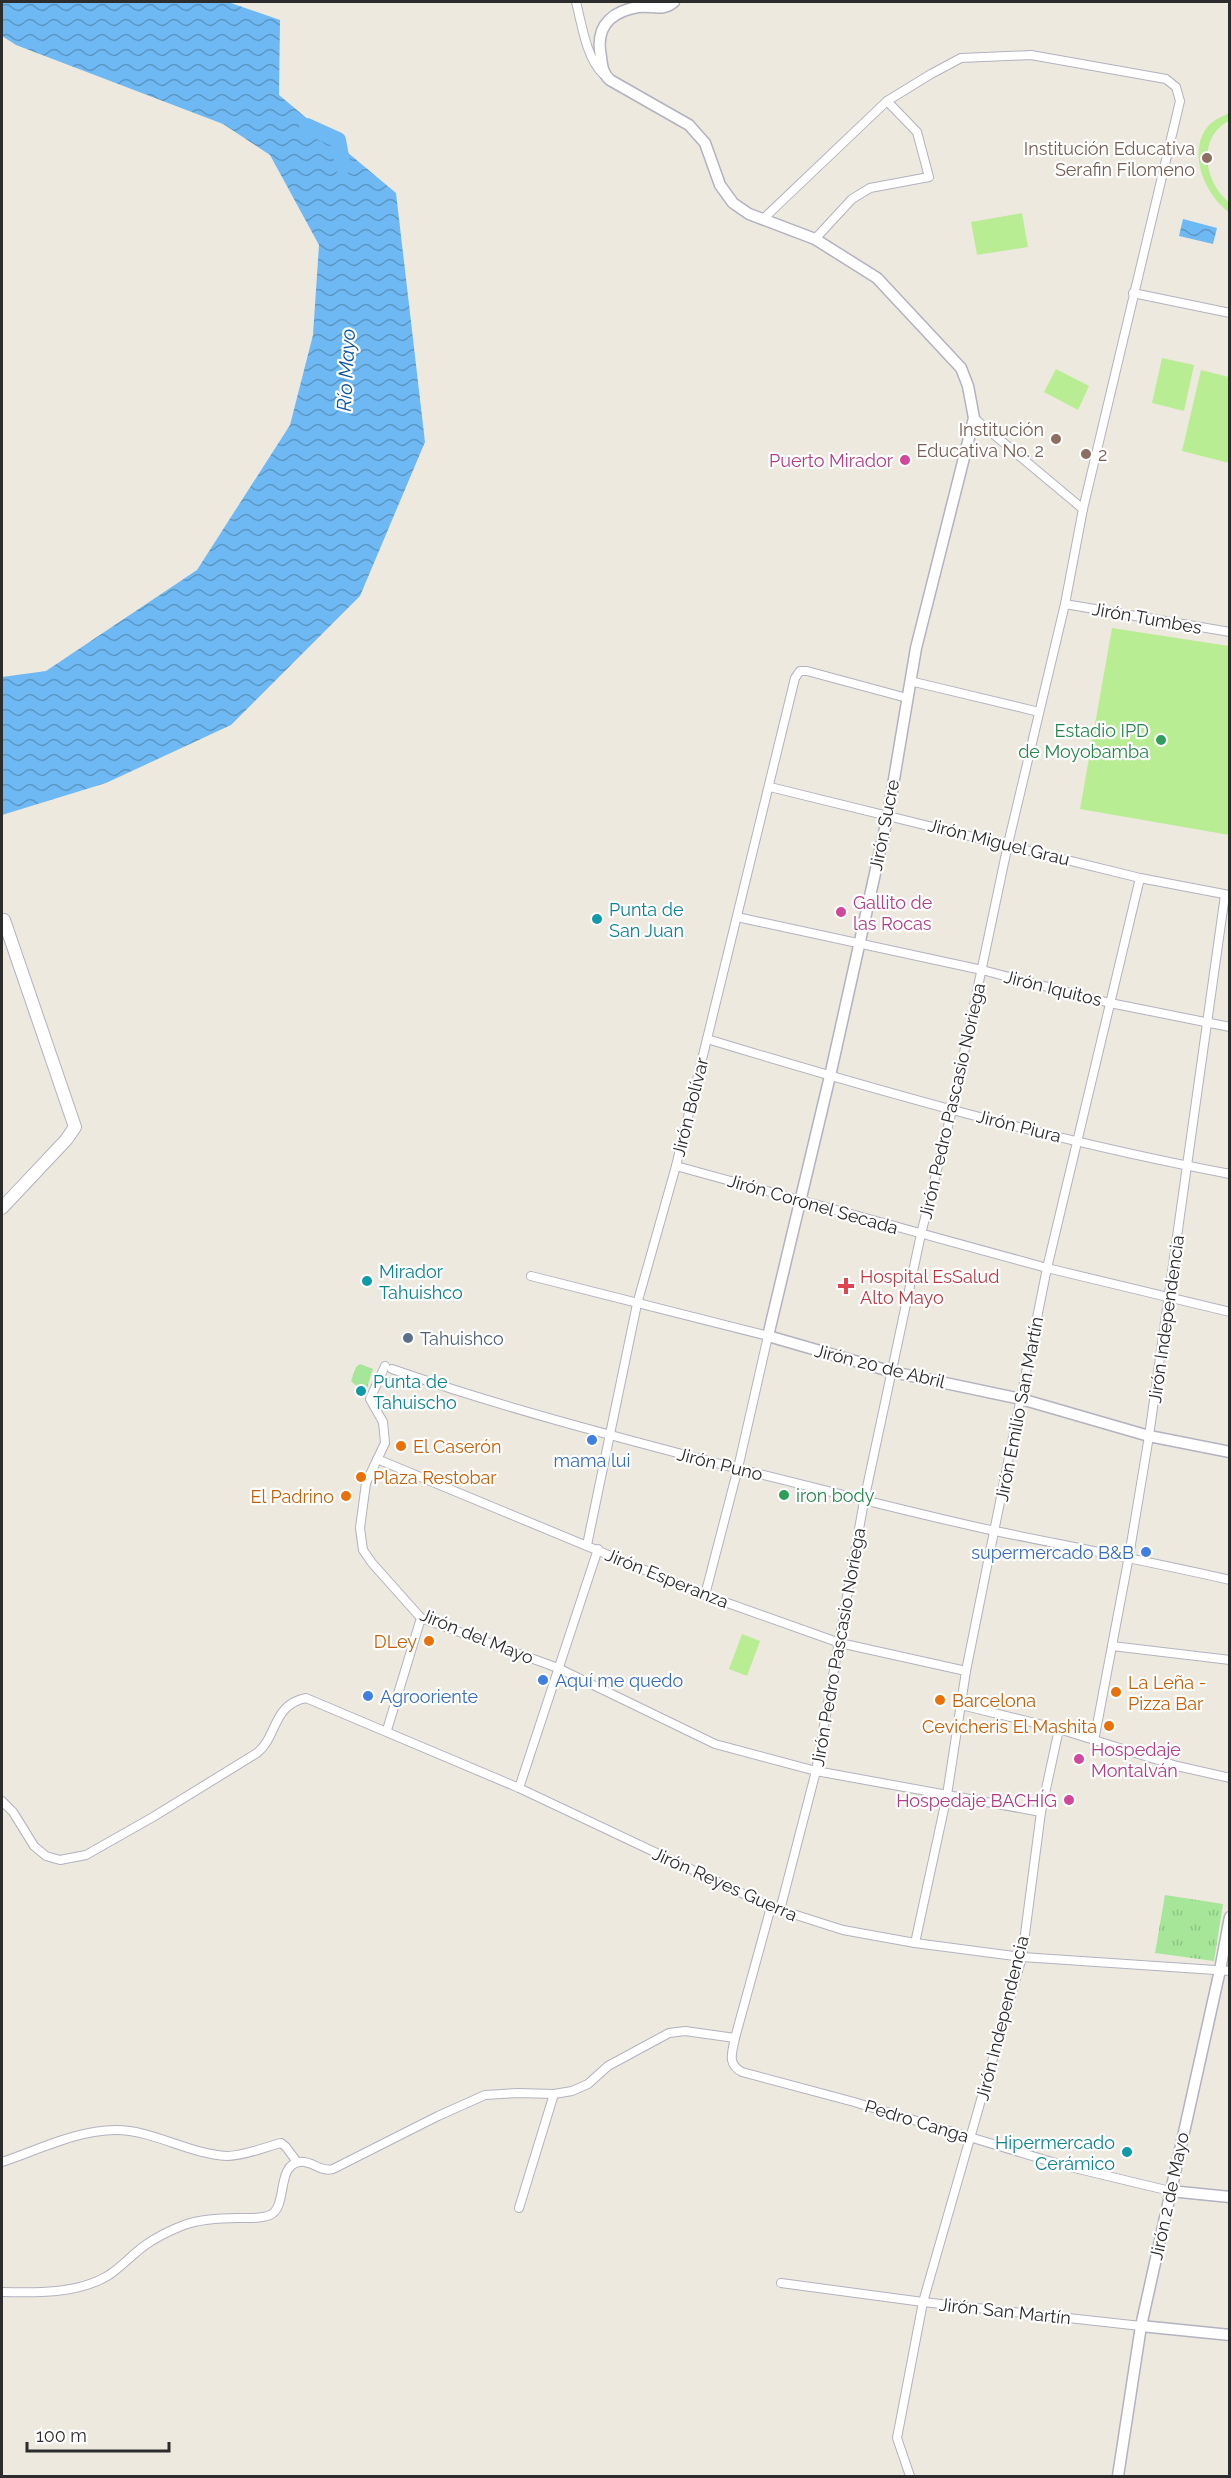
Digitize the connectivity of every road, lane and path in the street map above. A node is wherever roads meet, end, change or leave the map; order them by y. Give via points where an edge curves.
1 (576, 2) edge
2 (674, 2) edge
3 (603, 74) junction
4 (887, 101) junction
5 (763, 219) junction
6 (815, 239) junction
7 (1133, 293) junction
8 (1230, 313) edge
9 (974, 418) junction
10 (1083, 510) junction
11 (1065, 604) junction
12 (1230, 632) edge
13 (910, 681) junction
14 (907, 698) junction
15 (1039, 712) junction
16 (770, 787) junction
17 (888, 815) junction
18 (1008, 844) junction
19 (1140, 878) junction
20 (1228, 895) edge
21 (737, 917) junction
22 (3, 920) edge
23 (860, 942) junction
24 (982, 970) junction
25 (1110, 1003) junction
26 (1207, 1022) junction
27 (1230, 1027) edge
28 (707, 1039) junction
29 (830, 1076) junction
30 (952, 1110) junction
31 (1078, 1140) junction
32 (676, 1166) junction
33 (1187, 1166) junction
34 (1230, 1174) edge
35 (801, 1200) junction
36 (2, 1208) edge
37 (921, 1234) junction
38 (1047, 1268) junction
39 (531, 1276) dead end
40 (1170, 1297) junction
41 (637, 1304) junction
42 (1230, 1312) edge
43 (768, 1336) junction
44 (893, 1372) junction
45 (370, 1399) joint
46 (1020, 1399) junction
47 (610, 1436) junction
48 (1149, 1436) junction
49 (1230, 1452) edge
50 (377, 1459) junction
51 (738, 1468) junction
52 (864, 1501) junction
53 (995, 1531) junction
54 (586, 1545) junction
55 (598, 1549) junction
56 (1129, 1556) junction
57 (1230, 1580) edge
58 (705, 1595) junction
59 (421, 1618) junction
60 (840, 1642) junction
61 (1112, 1646) junction
62 (1230, 1660) edge
63 (558, 1668) junction
64 (966, 1671) junction
65 (961, 1705) junction
66 (1059, 1729) junction
67 (387, 1730) junction
68 (1094, 1740) junction
69 (816, 1771) junction
70 (1230, 1778) edge
71 (519, 1788) junction
72 (947, 1795) junction
73 (2, 1801) edge
74 (1022, 1809) junction
75 (1041, 1812) junction
76 (1038, 1828) junction
77 (771, 1907) junction
78 (780, 1910) junction
79 (1230, 1917) edge
80 (915, 1943) junction
81 (1022, 1957) junction
82 (1225, 1971) edge
83 (735, 2038) junction
84 (554, 2094) junction
85 (971, 2138) junction
86 (2, 2162) edge
87 (297, 2162) junction
88 (1170, 2191) junction
89 (1230, 2197) edge
90 (519, 2208) dead end
91 (781, 2283) dead end
92 (2, 2292) edge
93 (923, 2302) junction
94 (1141, 2326) junction
95 (1230, 2335) edge
96 (910, 2476) edge
97 (1118, 2476) edge

1 - 3 street via 591,55
2 - 3 street via 665,8 639,7 612,16 603,25 599,41
3 - 5 street via 690,125 705,143 720,185 733,203
4 - 5 street, Jirón Pedro Pascasio Noriega
4 - 6 street via 917,132 929,177 870,188 852,199
4 - 7 street, Jirón Pedro Pascasio Noriega via 961,58 978,56 1031,55 1166,79 1176,87 1180,101
5 - 6 street
6 - 9 street via 877,278 961,368
7 - 8 street
7 - 10 street, Jirón Pedro Pascasio Noriega
9 - 10 street
9 - 13 street, Jirón Sucre
10 - 11 street, Jirón Pedro Pascasio Noriega
11 - 12 street, Jirón Tumbes
11 - 15 street, Jirón Pedro Pascasio Noriega
13 - 14 street, Jirón Sucre
13 - 15 street
14 - 16 street, Jirón Bolívar via 800,671 795,678
14 - 17 street, Jirón Sucre
15 - 18 street, Jirón Pedro Pascasio Noriega
16 - 17 street, Jirón Miguel Grau
16 - 21 street, Jirón Bolívar
17 - 18 street, Jirón Miguel Grau
17 - 23 street, Jirón Sucre
18 - 19 street, Jirón Miguel Grau
18 - 24 street, Jirón Pedro Pascasio Noriega
19 - 20 street, Jirón Miguel Grau
19 - 25 street, Jirón Emilio San Martín
20 - 26 street, Jirón Independencia
21 - 23 street, Jirón Iquitos
21 - 28 street, Jirón Bolívar
22 - 36 main road via 75,1127
23 - 24 street, Jirón Iquitos
23 - 29 street, Jirón Sucre
24 - 25 street, Jirón Iquitos
24 - 30 street, Jirón Pedro Pascasio Noriega
25 - 26 street, Jirón Iquitos
25 - 31 street, Jirón Emilio San Martín
26 - 27 street, Jirón Iquitos
26 - 33 street, Jirón Independencia
28 - 29 street, Jirón Piura
28 - 32 street, Jirón Bolívar
29 - 30 street, Jirón Piura
29 - 35 street, Jirón Sucre
30 - 31 street, Jirón Piura
30 - 37 street, Jirón Pedro Pascasio Noriega
31 - 33 street, Jirón Piura
31 - 38 street, Jirón Emilio San Martín
32 - 35 street, Jirón Coronel Secada
32 - 41 street, Jirón Bolívar
33 - 34 street, Jirón Piura
33 - 40 street, Jirón Independencia
35 - 37 street, Jirón Coronel Secada
35 - 43 street, Jirón Sucre
37 - 38 street, Jirón Coronel Secada
37 - 44 street, Jirón Pedro Pascasio Noriega
38 - 40 street, Jirón Coronel Secada
38 - 46 street, Jirón Emilio San Martín
39 - 41 street, Jirón 20 de Abril
40 - 42 street, Jirón Coronel Secada
40 - 48 street, Jirón Independencia
41 - 43 street, Jirón 20 de Abril
41 - 47 street, Jirón Bolívar
43 - 44 street, Jirón 20 de Abril
43 - 51 street
44 - 46 street, Jirón 20 de Abril
44 - 52 street, Jirón Pedro Pascasio Noriega
45 - 47 street, Jirón Puno via 388,1367
45 - 50 street, Jirón del Mayo via 384,1422 385,1443
46 - 48 street, Jirón 20 de Abril
46 - 53 street, Jirón Emilio San Martín
47 - 51 street, Jirón Puno
47 - 54 street, Jirón Bolívar
48 - 49 street, Jirón 20 de Abril
48 - 56 street, Jirón Independencia
50 - 54 street, Jirón Esperanza
50 - 59 street, Jirón del Mayo via 366,1483 360,1528 363,1550
51 - 52 street, Jirón Puno
51 - 58 street
52 - 53 street, Jirón Puno
52 - 60 street, Jirón Pedro Pascasio Noriega
53 - 56 street, Jirón Puno
53 - 64 street, Jirón Emilio San Martín
54 - 55 street, Jirón Esperanza
55 - 58 street, Jirón Esperanza
55 - 63 street
56 - 57 street, Jirón Puno
56 - 61 street, Jirón Independencia
58 - 60 street, Jirón Esperanza
59 - 63 street, Jirón del Mayo
59 - 67 street
60 - 64 street, Jirón Esperanza
60 - 69 street, Jirón Pedro Pascasio Noriega
61 - 62 street
61 - 68 street, Jirón Independencia
63 - 69 street, Jirón del Mayo via 715,1744
63 - 71 street
64 - 65 street, Jirón Emilio San Martín
65 - 66 street
65 - 72 street, Jirón Emilio San Martín
66 - 68 street
66 - 75 street, Jirón Independencia
67 - 71 street, Jirón Reyes Guerra
67 - 73 street, Jirón Reyes Guerra via 306,1698 298,1700 281,1712 266,1744 257,1753 86,1855 60,1860 46,1856 34,1846
68 - 70 street
69 - 72 street, Jirón del Mayo
69 - 78 street, Jirón Pedro Pascasio Noriega
71 - 77 street, Jirón Reyes Guerra
72 - 74 street, Jirón del Mayo
72 - 80 street, Jirón Emilio San Martín
74 - 75 street, Jirón del Mayo
74 - 76 street
75 - 76 street, Jirón Independencia
76 - 81 street, Jirón Independencia
77 - 78 street, Jirón Reyes Guerra
77 - 83 street
78 - 80 street, Jirón Reyes Guerra via 843,1930
79 - 82 street, Jirón 2 de Mayo
80 - 81 street, Jirón Reyes Guerra
81 - 82 street, Jirón Reyes Guerra
81 - 85 street, Jirón Independencia
82 - 88 street, Jirón 2 de Mayo
83 - 84 street via 685,2031 669,2033 608,2066 588,2084
83 - 85 street, Pedro Canga via 730,2058 742,2072
84 - 87 street via 485,2095 329,2171 309,2162
84 - 90 street
85 - 88 street, Pedro Canga
85 - 93 street, Jirón Independencia
86 - 87 street via 78,2136 117,2130 229,2156 281,2143
87 - 92 street via 289,2168 273,2214 186,2224 145,2245 108,2276 71,2289
88 - 89 street
88 - 94 street, Jirón 2 de Mayo
91 - 93 street, Jirón San Martín
93 - 94 street, Jirón San Martín
93 - 96 street, Jirón Independencia via 897,2438
94 - 95 street, Jirón San Martín
94 - 97 street, Jirón 2 de Mayo

